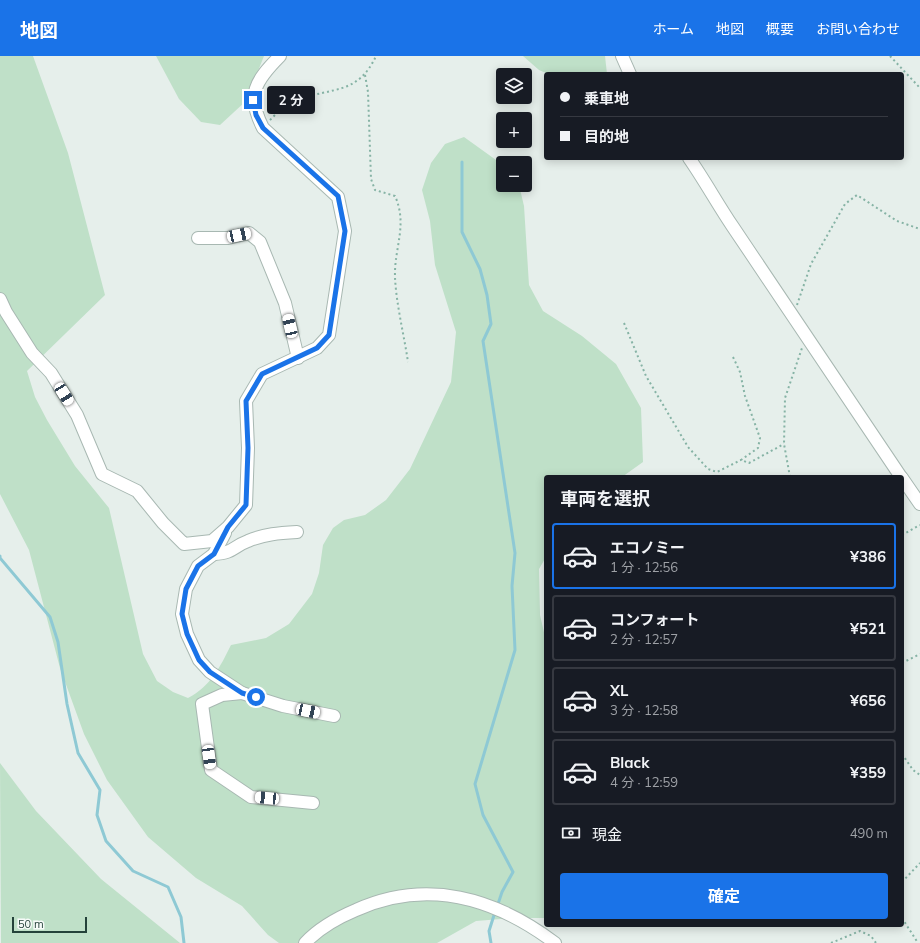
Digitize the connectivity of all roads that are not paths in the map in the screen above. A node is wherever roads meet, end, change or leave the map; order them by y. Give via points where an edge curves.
1 (280, 56) edge
2 (622, 56) edge
3 (629, 72) edge
4 (690, 160) edge
5 (198, 238) dead end
6 (0, 299) edge
7 (298, 358) junction
8 (900, 475) edge
9 (904, 481) edge
10 (920, 504) edge
11 (228, 527) junction
12 (297, 532) dead end
13 (214, 554) junction
14 (242, 693) junction
15 (334, 716) dead end
16 (313, 803) dead end
17 (305, 943) edge
18 (555, 943) edge

1 - 7 street via 265,70 256,85 253,100 256,115 263,128 338,196 345,231 329,335 317,348
2 - 3 street
4 - 8 street
5 - 7 street via 228,238 250,233 260,242 285,303
6 - 11 street via 32,353 51,373 77,415 102,474 138,491 163,523 184,544 212,541
7 - 11 street via 262,374 246,401 246,505
9 - 10 street
11 - 13 street
12 - 13 street via 271,534 247,541 228,553
13 - 14 street via 198,566 186,589 182,614 187,634 199,660 210,672
14 - 15 street via 283,706
14 - 16 street via 222,695 202,704 211,770 251,797
17 - 18 street via 340,917 373,902 418,894 451,895 486,903 538,930

